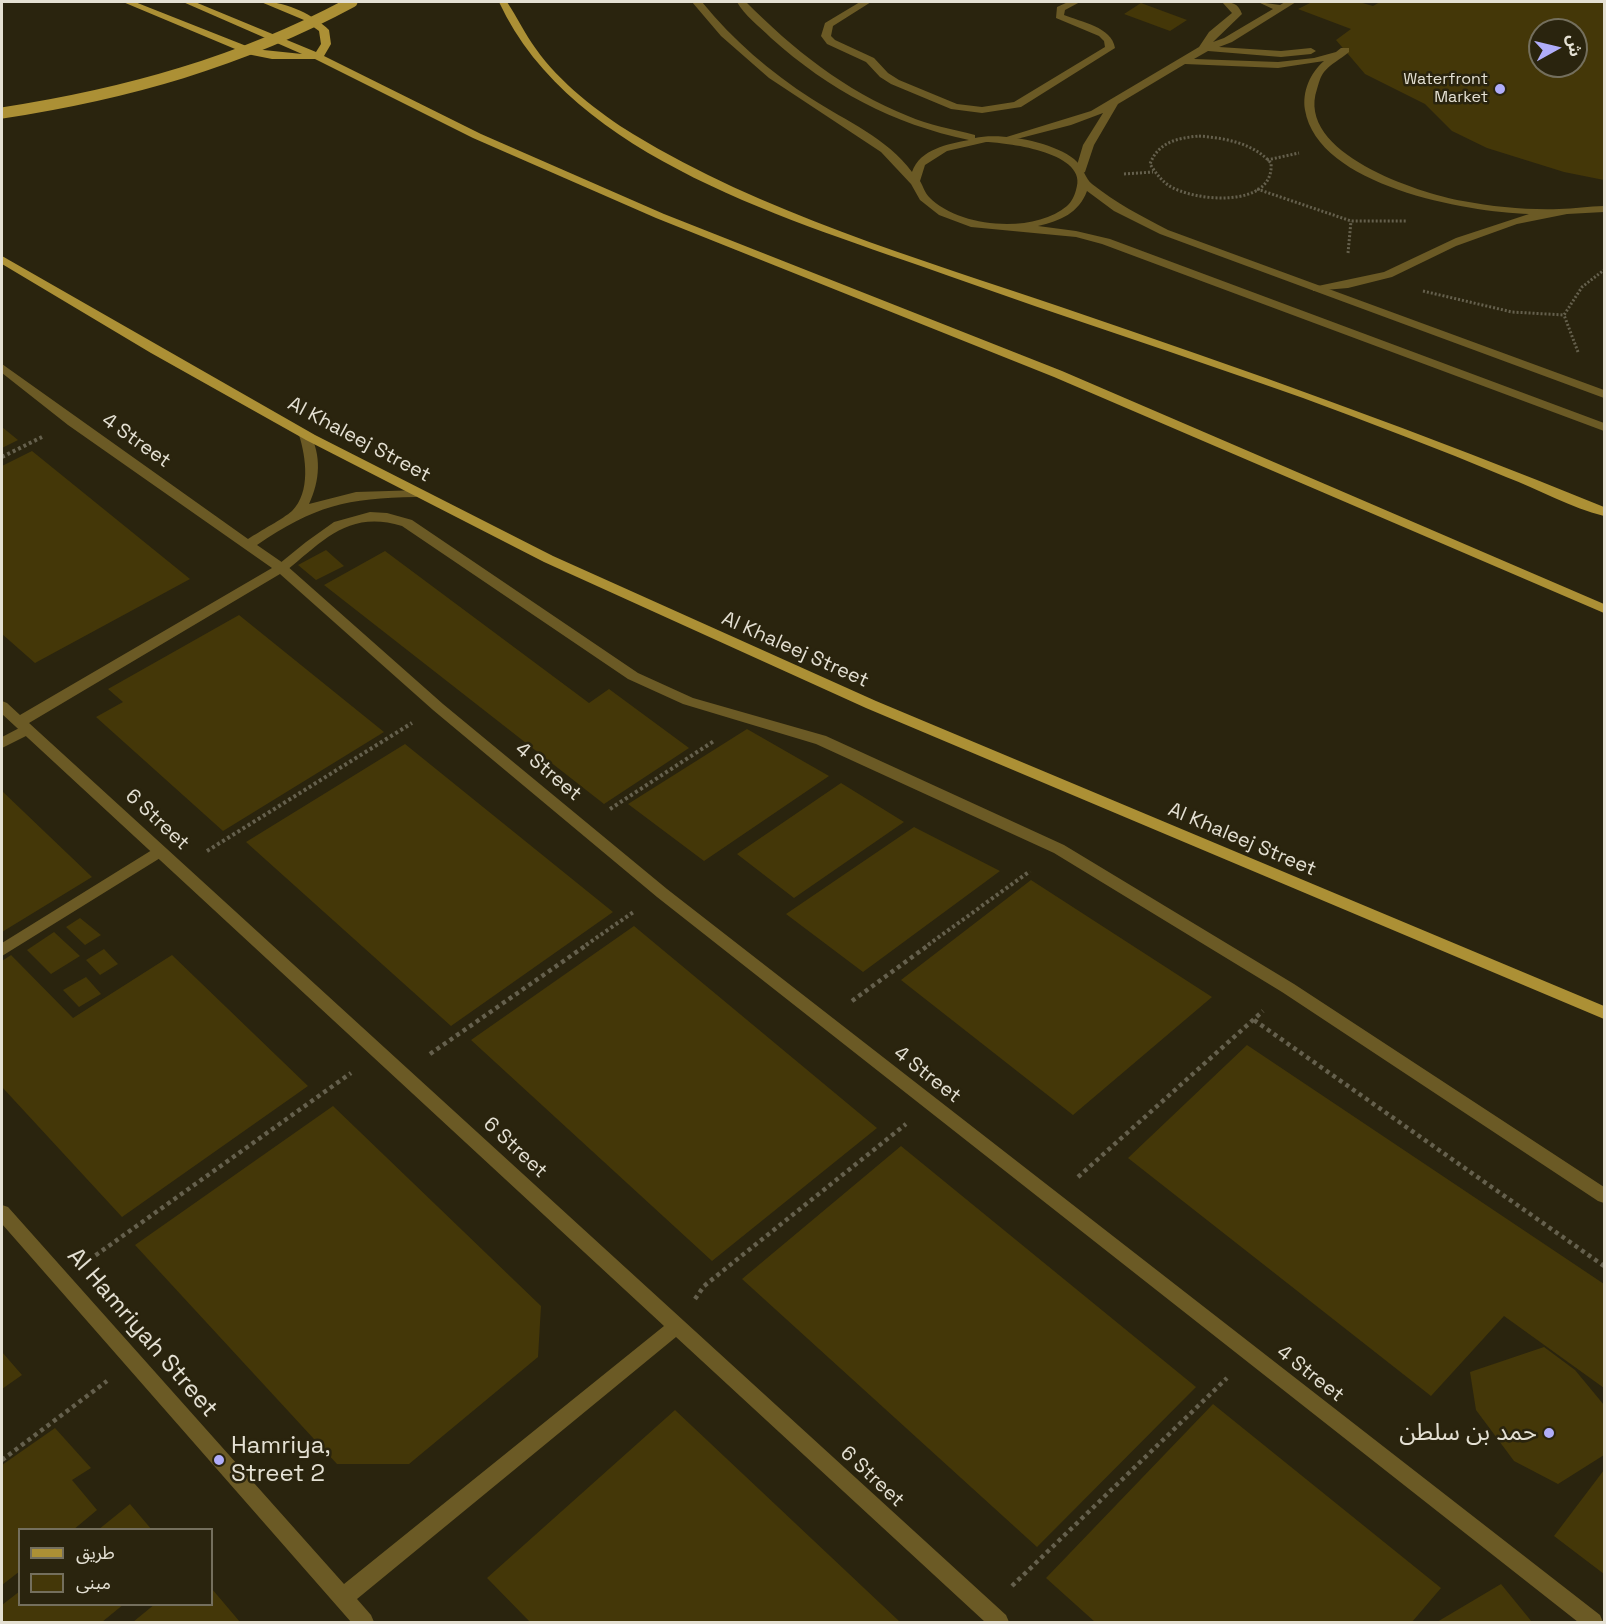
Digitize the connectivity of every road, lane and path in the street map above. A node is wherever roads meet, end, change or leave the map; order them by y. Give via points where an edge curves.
1 (128, 2) edge
2 (188, 2) edge
3 (266, 2) edge
4 (352, 2) edge
5 (503, 2) edge
6 (697, 2) edge
7 (741, 2) edge
8 (866, 2) edge
9 (1075, 2) edge
10 (1226, 2) edge
11 (1262, 2) edge
12 (1291, 2) edge
13 (1280, 8) junction
14 (1342, 47) junction
15 (1203, 49) junction
16 (318, 57) junction
17 (1182, 61) junction
18 (1118, 100) junction
19 (2, 113) edge
20 (986, 139) junction
21 (1005, 139) junction
22 (1082, 178) junction
23 (914, 181) junction
24 (1257, 189) junction
25 (1605, 209) edge
26 (1555, 212) junction
27 (1013, 227) junction
28 (1459, 240) junction
29 (2, 259) edge
30 (1605, 270) edge
31 (1373, 279) junction
32 (1317, 289) junction
33 (1564, 315) junction
34 (1581, 358) dead end
35 (2, 368) edge
36 (1605, 394) edge
37 (72, 422) junction
38 (1605, 427) edge
39 (305, 435) junction
40 (2, 457) edge
41 (416, 493) junction
42 (1605, 512) edge
43 (297, 513) junction
44 (248, 545) junction
45 (281, 568) junction
46 (1605, 609) edge
47 (2, 706) edge
48 (438, 707) junction
49 (749, 718) junction
50 (23, 725) junction
51 (2, 743) edge
52 (582, 828) junction
53 (1059, 849) junction
54 (160, 851) junction
55 (178, 869) junction
56 (662, 893) junction
57 (2, 950) edge
58 (1288, 988) junction
59 (1605, 1013) edge
60 (1254, 1020) junction
61 (824, 1022) junction
62 (379, 1053) junction
63 (402, 1073) junction
64 (930, 1104) junction
65 (1605, 1196) edge
66 (1053, 1199) junction
67 (2, 1212) edge
68 (1605, 1266) edge
69 (61, 1280) junction
70 (677, 1326) junction
71 (1251, 1354) junction
72 (134, 1361) junction
73 (2, 1460) edge
74 (342, 1598) junction
75 (992, 1617) edge
76 (364, 1623) edge
77 (1593, 1623) edge

1 - 16 main road via 251,52
2 - 16 main road
3 - 16 main road via 307,18 324,30 326,44
4 - 19 main road, bridge via 297,31 216,63 123,90
5 - 42 main road via 524,40 568,90 633,139 718,184 979,283 1335,406
6 - 23 street via 744,53 781,83 881,146 904,165
7 - 20 street via 770,33 810,66 858,97 914,124
8 - 9 street via 828,25 826,36 831,42 870,60 895,82 956,107 982,110 1017,105 1110,48 1103,34 1059,16 1060,9
10 - 15 street via 1237,14 1213,34
11 - 13 street
12 - 13 street
13 - 15 street via 1228,40
14 - 15 street via 1281,54
14 - 17 street via 1316,60 1287,64
14 - 26 street via 1318,72 1308,95 1312,120 1329,146 1360,169 1402,188 1450,202
15 - 17 street
16 - 46 main road via 567,176 1058,374
17 - 18 street
18 - 21 street via 1067,123
18 - 22 street via 1092,134 1084,153
20 - 21 street
20 - 23 street via 934,152 920,166
21 - 22 street via 1059,154
22 - 27 street via 1082,194 1065,213 1033,225
22 - 32 street via 1099,197 1139,221
23 - 27 street via 925,202 952,219
24 - 24 path via 1269,178 1271,169 1268,160 1248,145 1216,136 1183,137 1169,141 1152,155 1150,164 1160,181 1187,194 1222,198
24 - 28 path via 1351,221 1431,223
25 - 26 street
26 - 28 street
27 - 38 street via 1106,241
28 - 31 street
29 - 39 main road, Al Khaleej Street
30 - 33 path via 1582,287
31 - 32 street
31 - 33 path via 1512,312
32 - 36 street
33 - 34 path
35 - 37 street, 4 Street
37 - 40 path
37 - 44 street, 4 Street
39 - 41 main road, Al Khaleej Street
39 - 43 street via 313,466 306,501
41 - 43 street via 358,496
41 - 59 main road, Al Khaleej Street via 790,670
43 - 44 street
44 - 45 street, 4 Street
45 - 48 street, 4 Street
45 - 49 street via 339,525 358,516 391,516 633,676 688,701
45 - 50 street
47 - 50 street, 6 Street
48 - 52 street, 4 Street
48 - 55 path
49 - 52 path
49 - 53 street via 821,740
50 - 51 street
50 - 54 street, 6 Street
52 - 56 street, 4 Street
53 - 58 street
53 - 61 path
54 - 55 street, 6 Street
54 - 57 street
55 - 62 street, 6 Street
56 - 61 street, 4 Street
56 - 63 path
58 - 60 path
58 - 65 street
60 - 66 path
60 - 68 path
61 - 64 street, 4 Street
62 - 63 street, 6 Street
62 - 69 path
63 - 70 street, 6 Street
64 - 66 street, 4 Street
64 - 70 path via 704,1286
66 - 71 street, 4 Street
67 - 69 street, Al Hamriyah Street
69 - 72 street, Al Hamriyah Street
70 - 74 street
70 - 75 street, 6 Street
71 - 75 path
71 - 77 street, 4 Street
72 - 73 path
72 - 74 street, Al Hamriyah Street
74 - 76 street, Al Hamriyah Street

